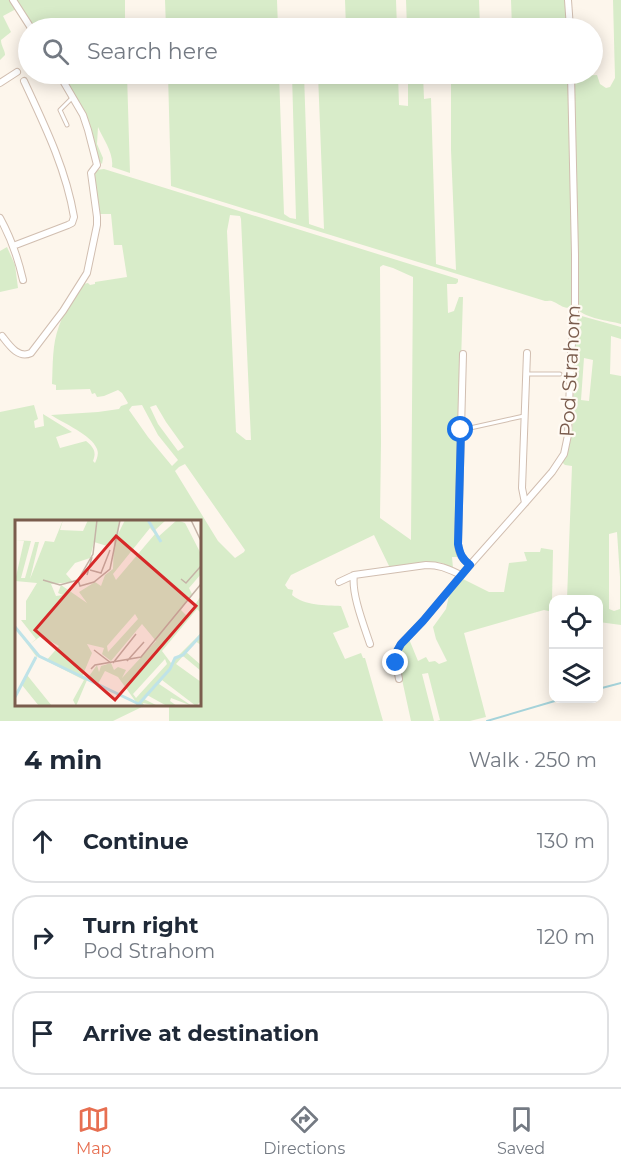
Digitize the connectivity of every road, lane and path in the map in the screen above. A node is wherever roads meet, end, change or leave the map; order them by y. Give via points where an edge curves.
1 (13, 0) edge
2 (568, 0) edge
3 (25, 18) edge
4 (569, 18) edge
5 (17, 72) dead end
6 (0, 83) edge
7 (25, 84) edge
8 (65, 84) edge
9 (570, 84) edge
10 (73, 97) junction
11 (67, 125) dead end
12 (0, 218) edge
13 (13, 246) junction
14 (23, 280) dead end
15 (0, 328) edge
16 (1, 338) edge
17 (527, 353) dead end
18 (463, 354) dead end
19 (526, 374) junction
20 (560, 374) dead end
21 (525, 416) junction
22 (461, 430) junction
23 (525, 503) junction
24 (470, 565) junction
25 (354, 575) junction
26 (461, 575) junction
27 (339, 582) dead end
28 (370, 644) dead end
29 (399, 679) dead end

1 - 3 street
2 - 4 street
5 - 6 street
7 - 13 street via 61,166 74,218 68,225
8 - 10 street
9 - 23 street, Pod Strahom via 575,284 568,435 564,454
10 - 11 lane via 60,110
10 - 16 street via 98,165 91,173 97,225 87,273 31,353 21,355
12 - 13 street
13 - 14 street
15 - 16 street
17 - 19 street
18 - 22 street
19 - 20 lane
19 - 21 street
21 - 22 lane
21 - 23 street
22 - 24 street via 458,544 463,560
23 - 24 street, Pod Strahom
24 - 26 street, Pod Strahom
25 - 26 street via 437,565
25 - 27 street
25 - 28 street via 355,593
26 - 29 street, Pod Strahom via 401,644 396,653

